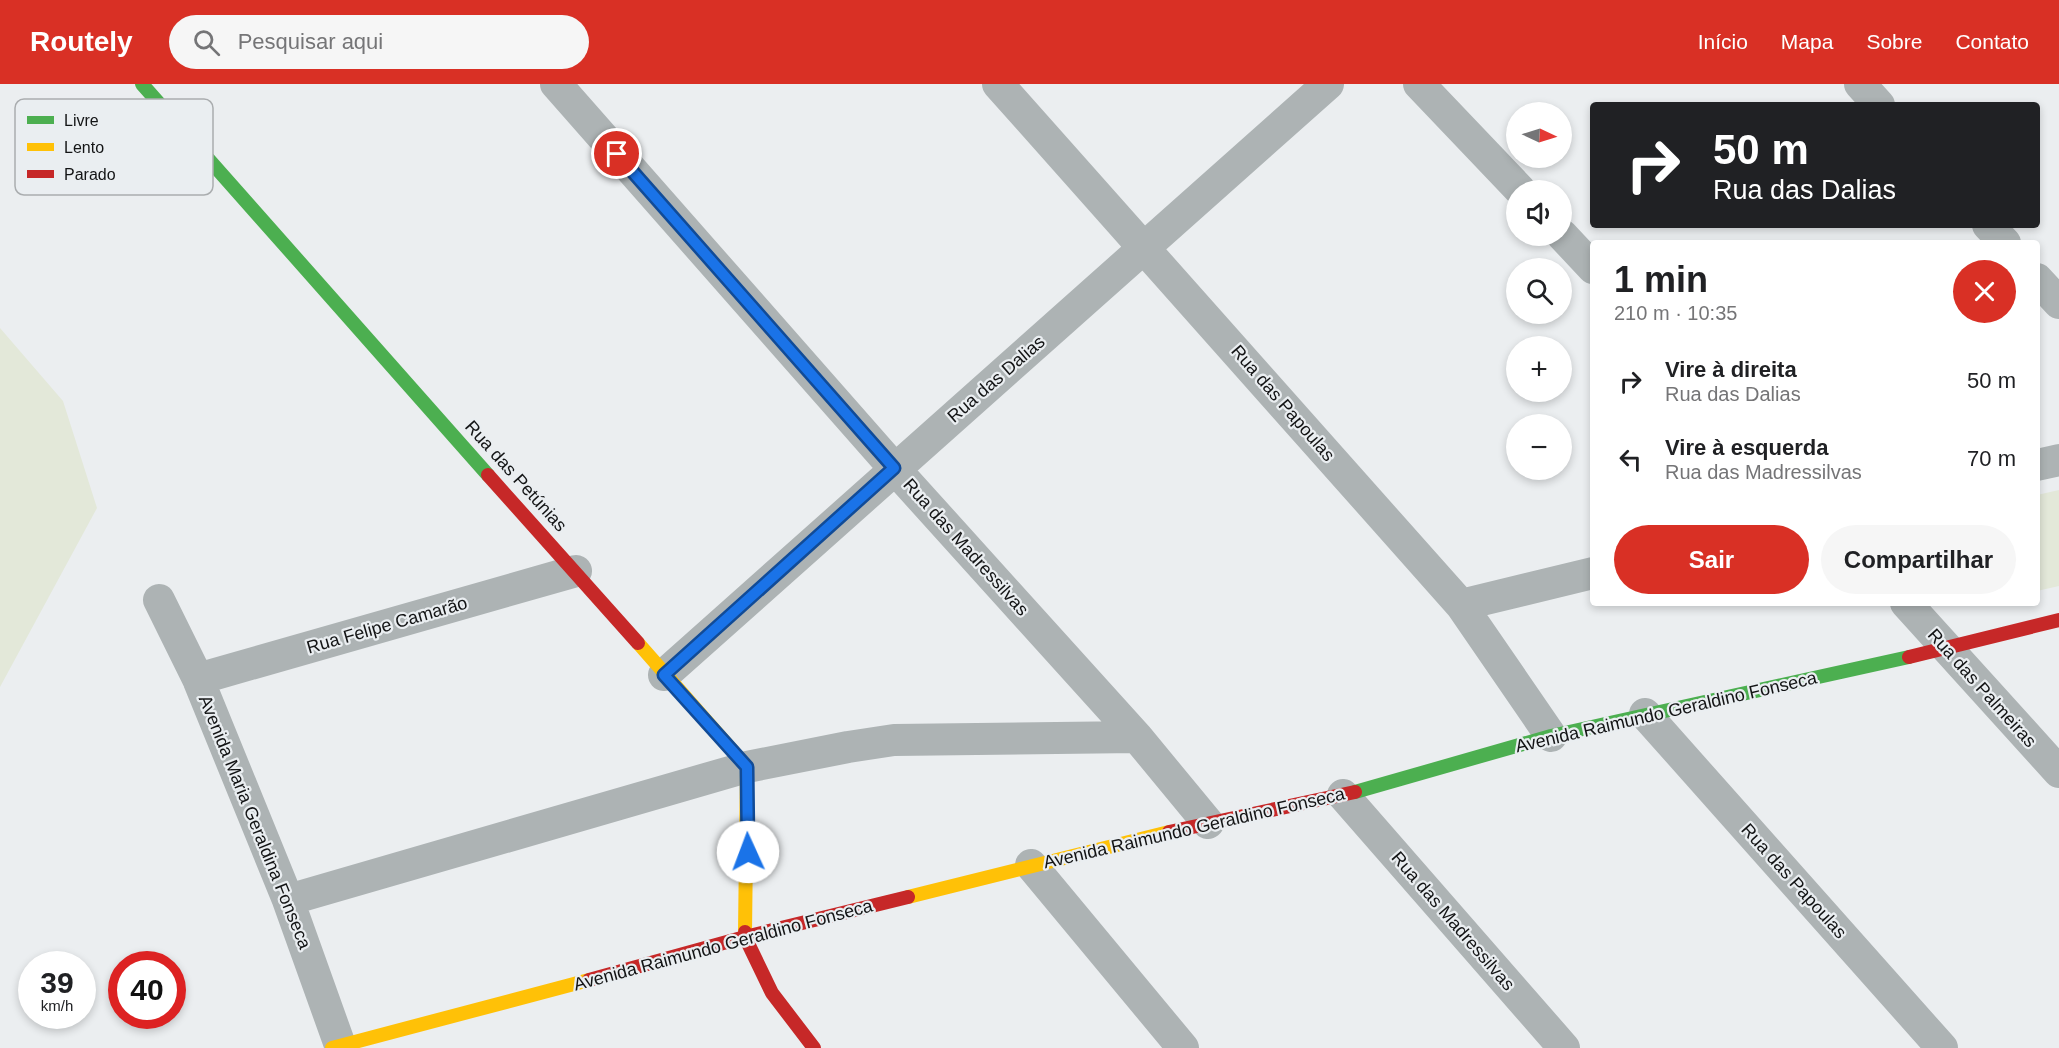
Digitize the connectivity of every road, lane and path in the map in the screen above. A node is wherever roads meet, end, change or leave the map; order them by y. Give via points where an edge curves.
1 (142, 84) edge
2 (556, 84) edge
3 (998, 84) edge
4 (1328, 84) edge
5 (1419, 84) edge
6 (1860, 84) edge
7 (155, 99) edge
8 (1876, 102) edge
9 (213, 164) edge
10 (1510, 180) edge
11 (1991, 228) edge
12 (2002, 240) edge
13 (1572, 246) edge
14 (1144, 247) junction
15 (1590, 265) edge
16 (2040, 282) edge
17 (2059, 303) edge
18 (2059, 460) edge
19 (2040, 464) edge
20 (894, 468) junction
21 (576, 571) junction
22 (1590, 574) edge
23 (159, 600) dead end
24 (1461, 605) junction
25 (1909, 606) edge
26 (2059, 620) edge
27 (1947, 649) junction
28 (664, 675) junction
29 (198, 679) junction
30 (1645, 714) junction
31 (1137, 736) junction
32 (1551, 736) junction
33 (747, 767) junction
34 (2059, 772) edge
35 (1342, 795) junction
36 (1208, 823) junction
37 (1031, 866) junction
38 (288, 900) junction
39 (745, 937) junction
40 (338, 1047) edge
41 (814, 1048) edge
42 (1183, 1048) edge
43 (1564, 1048) edge
44 (1942, 1048) edge

1 - 7 street, Rua das Petúnias
2 - 20 street, Rua das Madressilvas
3 - 14 street, Rua das Papoulas
4 - 14 street, Rua das Dalias
5 - 10 street
6 - 8 street
9 - 21 street, Rua das Petúnias
11 - 12 street
13 - 15 street
14 - 20 street, Rua das Dalias
14 - 24 street, Rua das Papoulas
16 - 17 street
18 - 19 street
20 - 28 street, Rua das Dalias
20 - 31 street, Rua das Madressilvas
21 - 28 street, Rua das Petúnias
21 - 29 street, Rua Felipe Camarão
22 - 24 street
23 - 29 street, Avenida Maria Geraldina Fonseca
24 - 32 street, Rua das Papoulas
25 - 27 street, Rua das Palmeiras
26 - 27 street, Avenida Raimundo Geraldino Fonseca
27 - 30 street, Avenida Raimundo Geraldino Fonseca
27 - 34 street, Rua das Palmeiras
28 - 33 street, Rua das Petúnias
29 - 38 street, Avenida Maria Geraldina Fonseca
30 - 32 street, Avenida Raimundo Geraldino Fonseca
30 - 44 street, Rua das Papoulas
31 - 33 street via 894,740
31 - 36 street, Rua das Madressilvas
32 - 35 street, Avenida Raimundo Geraldino Fonseca
33 - 38 street
33 - 39 street
35 - 36 street, Avenida Raimundo Geraldino Fonseca
35 - 43 street, Rua das Madressilvas
36 - 37 street, Avenida Raimundo Geraldino Fonseca
37 - 39 street, Avenida Raimundo Geraldino Fonseca
37 - 42 street
38 - 40 street, Avenida Maria Geraldina Fonseca
39 - 40 street, Avenida Raimundo Geraldino Fonseca
39 - 41 street via 772,993

